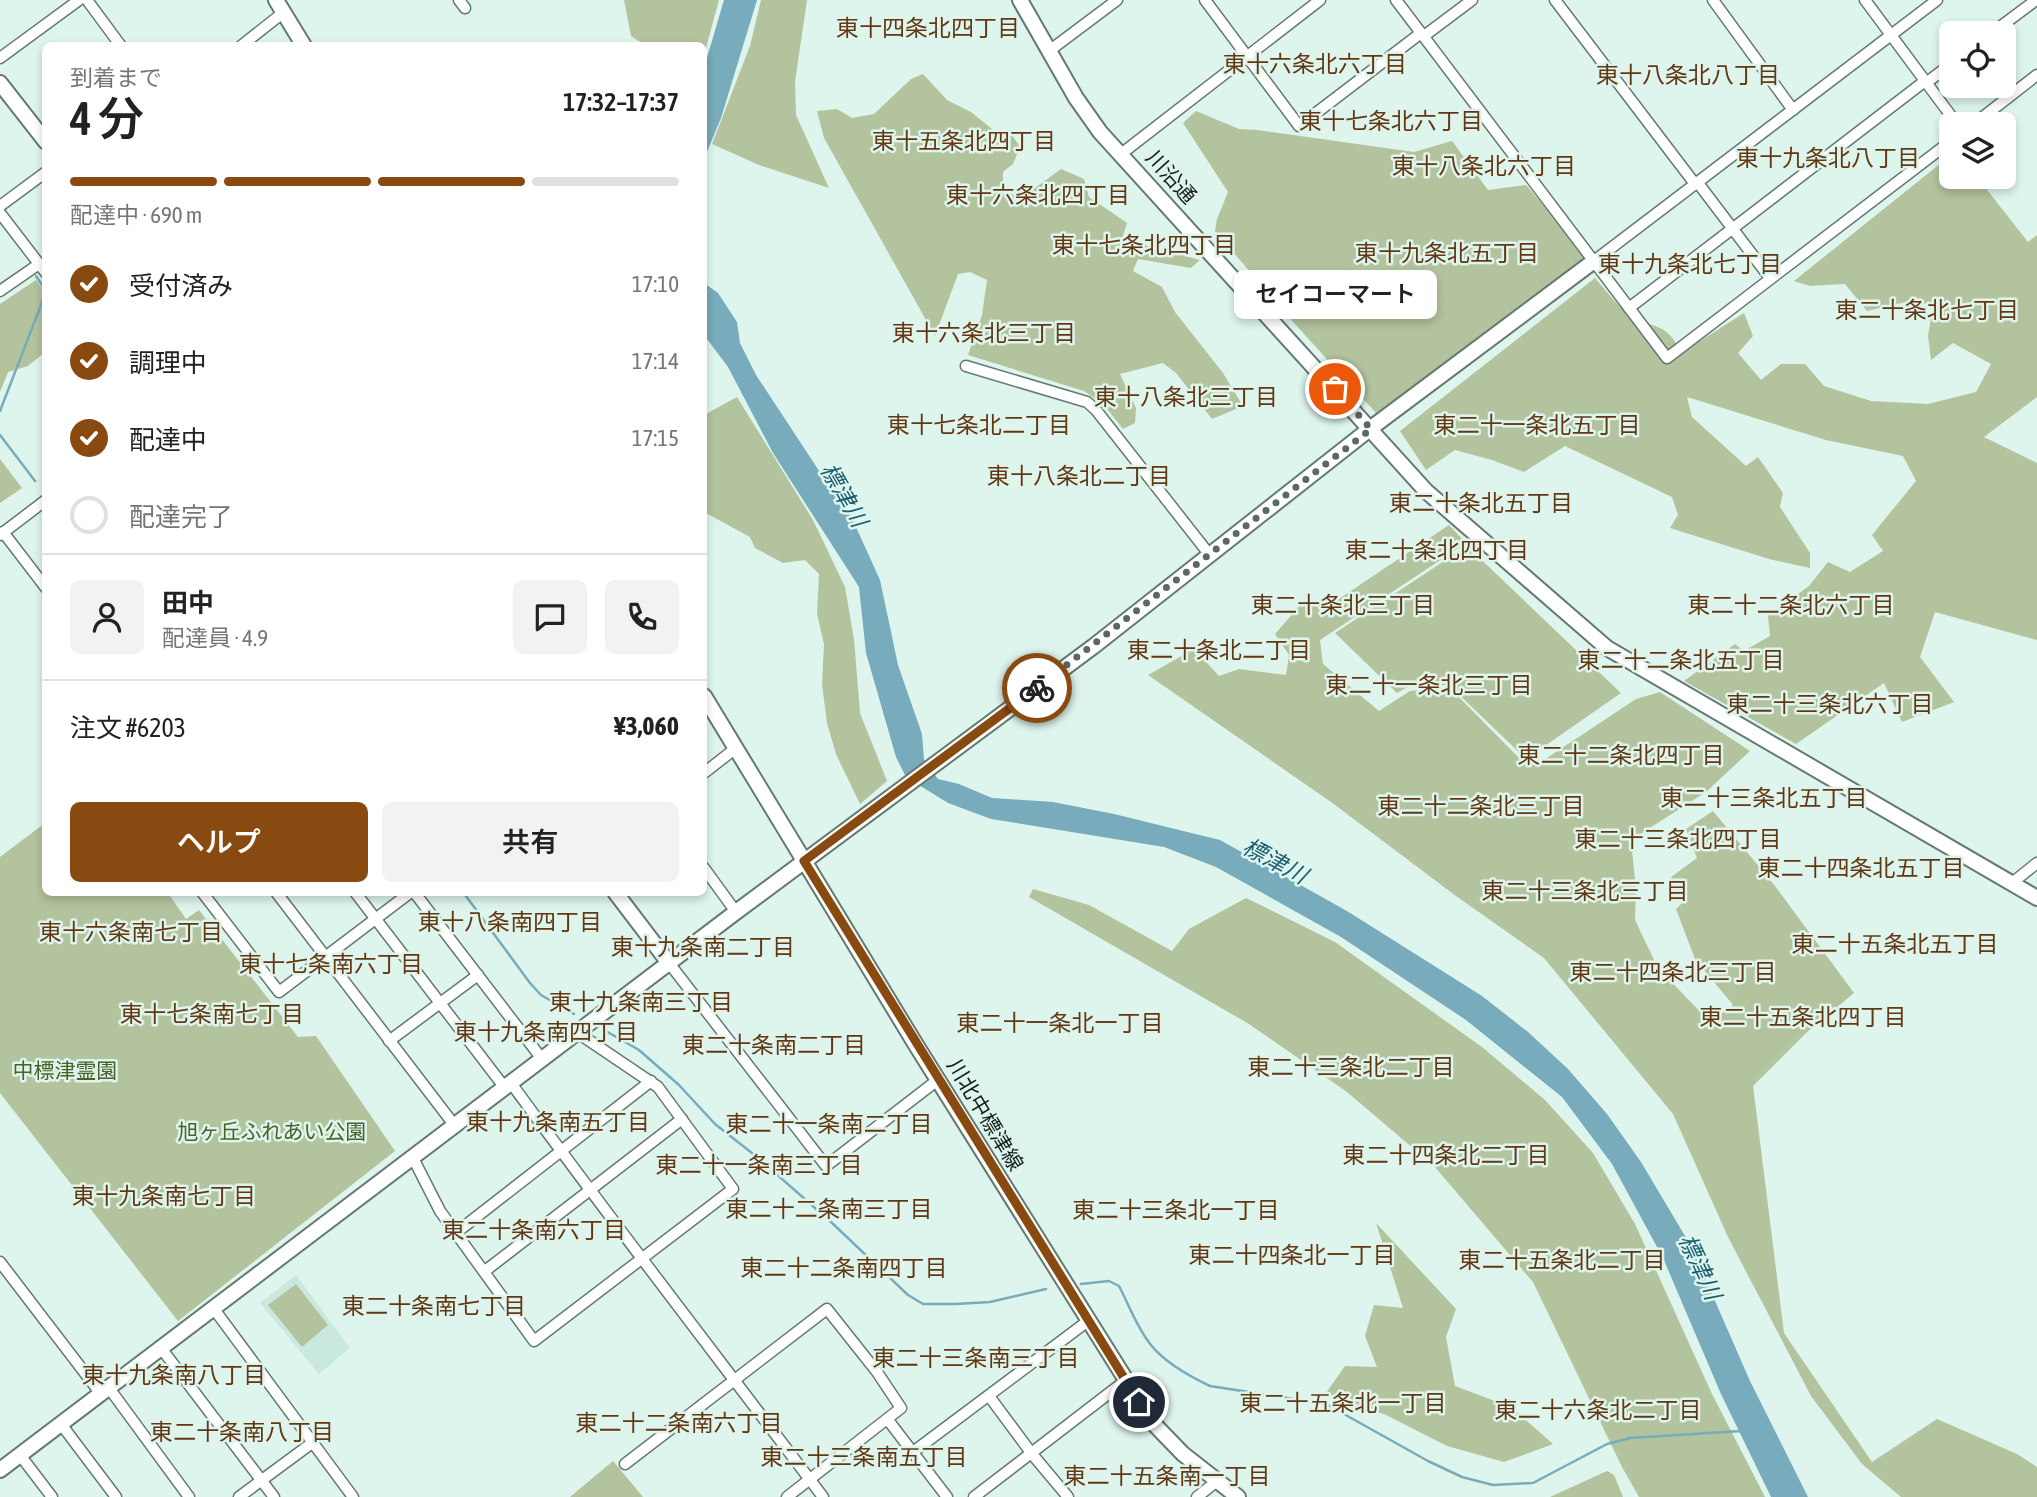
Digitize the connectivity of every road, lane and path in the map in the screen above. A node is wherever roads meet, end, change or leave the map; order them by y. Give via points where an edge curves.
1 (79, 0) edge
2 (87, 0) edge
3 (1020, 0) edge
4 (1117, 0) edge
5 (1205, 0) edge
6 (1320, 0) edge
7 (1396, 0) edge
8 (1472, 0) edge
9 (1555, 0) edge
10 (1713, 0) edge
11 (1865, 0) edge
12 (1937, 0) edge
13 (2036, 0) edge
14 (280, 6) edge
15 (2008, 21) edge
16 (1423, 35) junction
17 (1891, 35) junction
18 (118, 42) edge
19 (246, 42) edge
20 (302, 42) edge
21 (1049, 51) junction
22 (1247, 56) junction
23 (0, 58) edge
24 (1939, 73) edge
25 (2037, 75) edge
26 (1926, 82) junction
27 (0, 83) edge
28 (1793, 110) junction
29 (1948, 112) edge
30 (1989, 112) edge
31 (42, 137) edge
32 (1939, 150) edge
33 (1121, 154) junction
34 (42, 175) edge
35 (1696, 184) junction
36 (0, 206) edge
37 (0, 213) edge
38 (1733, 230) junction
39 (1594, 261) junction
40 (38, 264) junction
41 (42, 268) edge
42 (1770, 278) junction
43 (0, 291) edge
44 (1629, 308) junction
45 (966, 366) dead end
46 (1371, 429) junction
47 (42, 503) edge
48 (2, 533) edge
49 (1209, 554) junction
50 (42, 583) edge
51 (707, 701) edge
52 (736, 748) junction
53 (707, 771) edge
54 (804, 861) junction
55 (2037, 863) edge
56 (707, 872) edge
57 (2012, 883) junction
58 (205, 896) edge
59 (279, 896) edge
60 (358, 896) edge
61 (407, 896) edge
62 (416, 896) edge
63 (617, 896) edge
64 (2037, 898) edge
65 (736, 912) junction
66 (375, 919) junction
67 (325, 956) junction
68 (669, 963) junction
69 (478, 975) junction
70 (440, 1003) junction
71 (578, 1033) junction
72 (389, 1041) junction
73 (542, 1059) junction
74 (939, 1079) junction
75 (651, 1081) junction
76 (508, 1086) junction
77 (682, 1119) junction
78 (455, 1126) junction
79 (560, 1151) junction
80 (413, 1157) junction
81 (589, 1189) junction
82 (457, 1232) junction
83 (643, 1258) junction
84 (0, 1262) edge
85 (485, 1271) junction
86 (214, 1308) junction
87 (1088, 1321) junction
88 (161, 1348) junction
89 (735, 1380) junction
90 (1125, 1381) junction
91 (105, 1391) junction
92 (989, 1396) junction
93 (888, 1419) junction
94 (61, 1424) junction
95 (312, 1443) junction
96 (913, 1452) junction
97 (1032, 1454) junction
98 (20, 1455) junction
99 (625, 1464) dead end
100 (0, 1470) edge
101 (261, 1480) junction
102 (810, 1480) junction
103 (1217, 1481) junction
104 (52, 1497) edge
105 (116, 1497) edge
106 (189, 1497) edge
107 (239, 1497) edge
108 (274, 1497) edge
109 (353, 1497) edge
110 (787, 1497) edge
111 (823, 1497) edge
112 (947, 1497) edge
113 (974, 1497) edge
114 (1068, 1497) edge
115 (1197, 1497) edge
116 (1238, 1497) edge

1 - 23 street
2 - 18 street
3 - 21 street, 川沿通
4 - 21 street
5 - 22 street
6 - 22 street
7 - 16 street
8 - 16 street
9 - 35 street
10 - 28 street
11 - 17 street
12 - 17 street
13 - 15 street
14 - 19 street
14 - 20 street
16 - 22 street via 1299,126
16 - 39 street
17 - 26 street
17 - 28 street
21 - 33 street, 川沿通 via 1089,117
22 - 33 street
24 - 26 street
25 - 30 street
26 - 29 street
26 - 38 street
27 - 31 street
28 - 35 street
32 - 42 street
33 - 46 street, 川沿通
34 - 36 street
35 - 38 street
35 - 39 street
37 - 40 street
38 - 42 street
38 - 44 street
39 - 44 street
39 - 46 street
40 - 41 street
40 - 43 street
42 - 44 street via 1667,358
45 - 49 street via 1087,402
46 - 49 street
46 - 57 street, 川沿通 via 1426,491 1607,648
47 - 48 street
48 - 50 street
49 - 54 street via 1094,646
51 - 52 street, 川北中標津線
52 - 53 street
52 - 54 street, 川北中標津線
54 - 65 street
54 - 74 street, 川北中標津線
55 - 57 street
56 - 65 street
57 - 64 street, 川沿通
58 - 67 street via 279,992
59 - 67 street
60 - 66 street
61 - 66 street
62 - 69 street
63 - 68 street
65 - 68 street
66 - 67 street
66 - 70 street
67 - 72 street
68 - 71 street
68 - 74 street via 826,1166
69 - 70 street
69 - 73 street
70 - 72 street
70 - 76 street
71 - 73 street
71 - 75 street
72 - 78 street
73 - 76 street
74 - 87 street, 川北中標津線
75 - 77 street
75 - 79 street
76 - 78 street
76 - 79 street
77 - 81 street
77 - 83 street via 733,1189
78 - 80 street
79 - 81 street
79 - 82 street
80 - 82 street via 440,1211
80 - 86 street
81 - 83 street
81 - 85 street
82 - 85 street
83 - 85 street via 534,1341
83 - 89 street
84 - 91 street
86 - 88 street
86 - 95 street
87 - 90 street, 川北中標津線
87 - 92 street
88 - 91 street
88 - 101 street
89 - 93 street via 827,1309 901,1408
89 - 99 street
89 - 102 street
90 - 97 street
90 - 103 street, 川北中標津線 via 1167,1439
91 - 94 street
91 - 106 street
92 - 96 street
92 - 97 street
93 - 96 street
93 - 102 street
94 - 98 street
94 - 105 street
95 - 101 street
95 - 109 street
96 - 112 street
97 - 113 street
97 - 114 street
98 - 100 street
98 - 104 street
101 - 107 street
101 - 108 street
102 - 110 street
102 - 111 street
103 - 115 street
103 - 116 street, 川北中標津線

